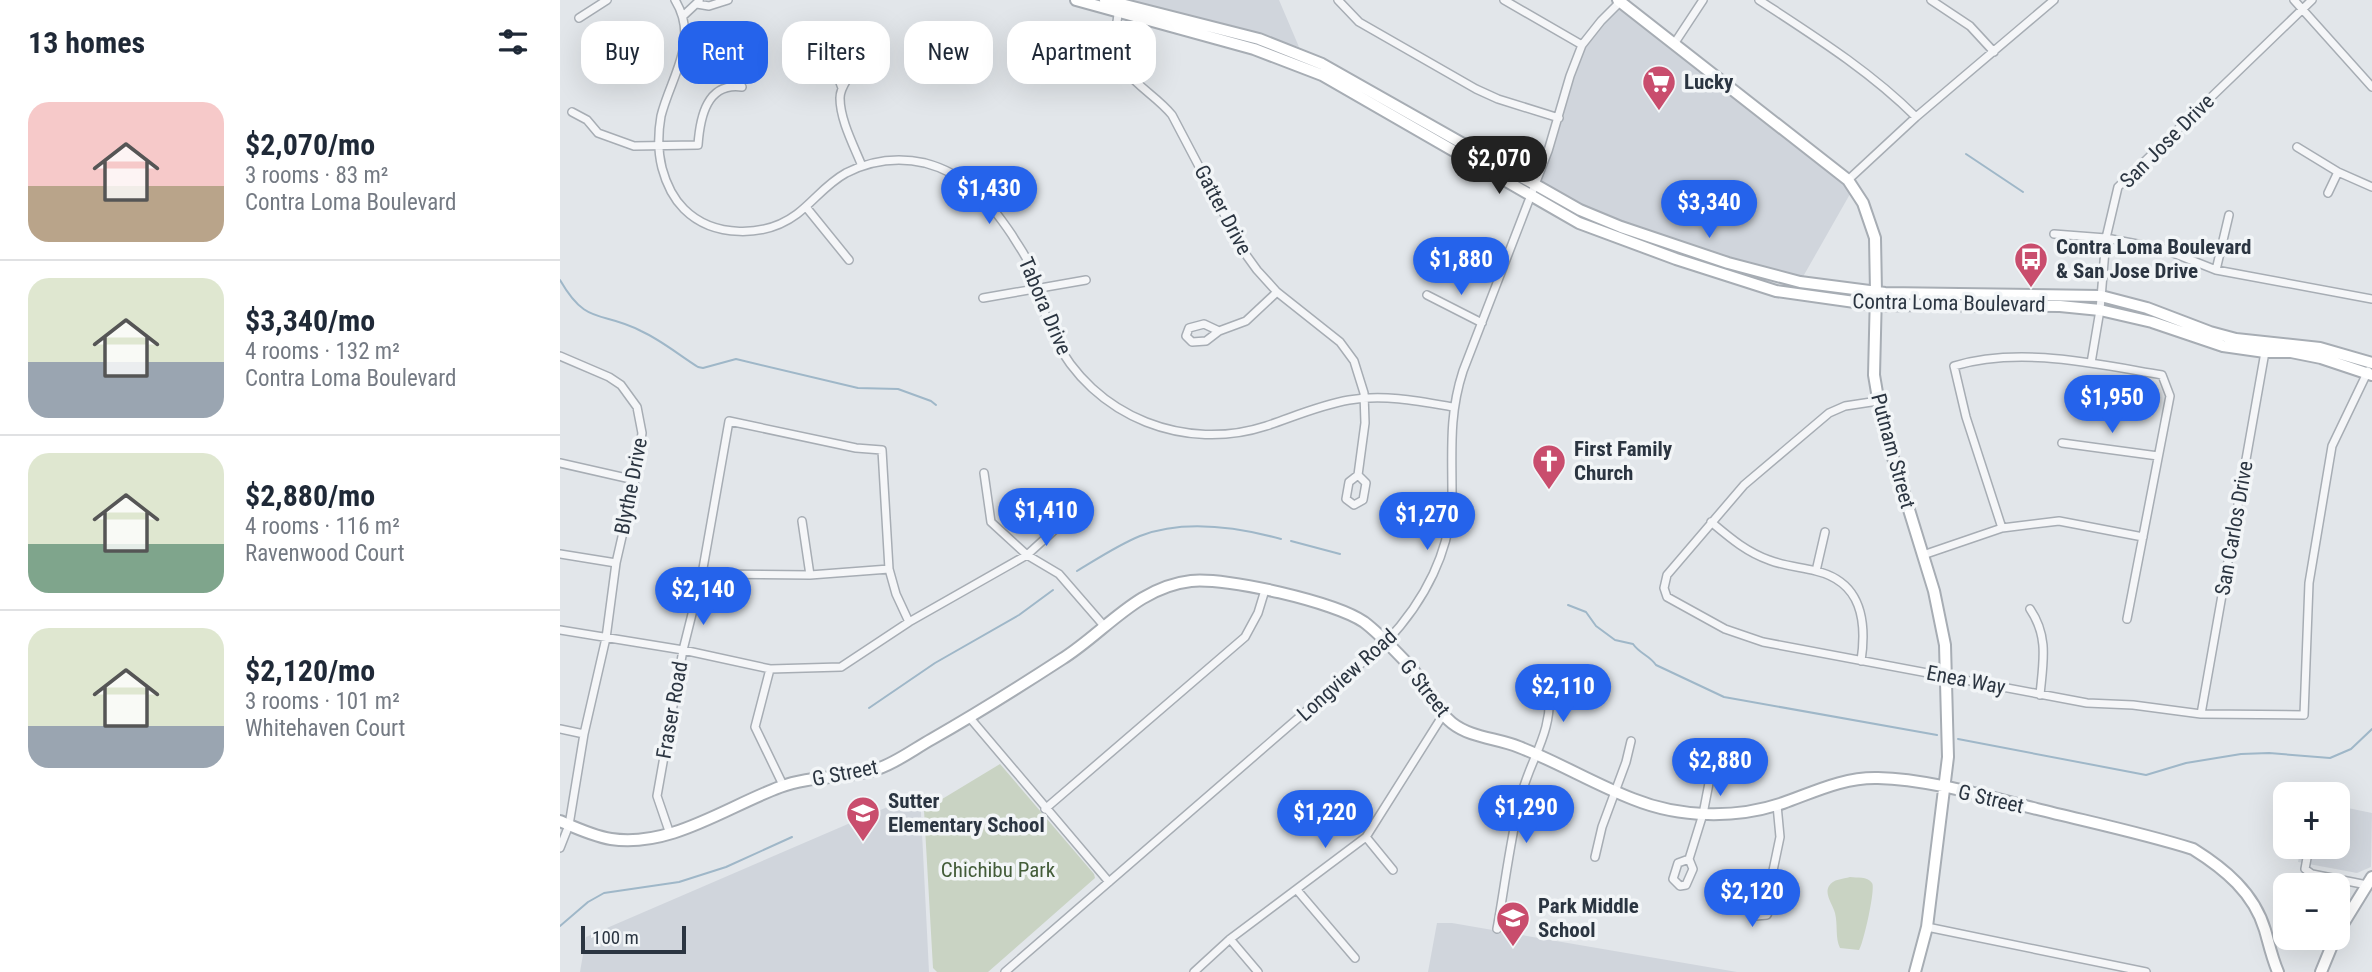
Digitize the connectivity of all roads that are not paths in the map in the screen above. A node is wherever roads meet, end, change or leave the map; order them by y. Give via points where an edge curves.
1 (607, 0) edge
2 (675, 0) edge
3 (728, 0) edge
4 (1076, 0) edge
5 (1105, 0) edge
6 (1338, 0) edge
7 (1504, 0) edge
8 (1703, 0) edge
9 (1759, 0) edge
10 (1931, 0) edge
11 (2054, 0) edge
12 (2294, 0) edge
13 (2312, 0) edge
14 (1619, 1) edge
15 (698, 2) edge
16 (1118, 9) junction
17 (2301, 9) junction
18 (683, 16) junction
19 (579, 18) dead end
20 (1116, 21) edge
21 (1674, 44) junction
22 (1582, 45) junction
23 (1994, 52) junction
24 (1138, 84) edge
25 (742, 87) dead end
26 (2372, 87) edge
27 (842, 88) dead end
28 (572, 112) dead end
29 (1916, 117) junction
30 (1559, 118) junction
31 (659, 145) junction
32 (2297, 146) dead end
33 (862, 166) junction
34 (2338, 172) junction
35 (1848, 180) junction
36 (1535, 184) junction
37 (2372, 187) edge
38 (2328, 193) dead end
39 (1530, 197) junction
40 (806, 207) junction
41 (2230, 215) dead end
42 (2054, 234) dead end
43 (2106, 238) junction
44 (849, 260) dead end
45 (2216, 270) junction
46 (1086, 280) dead end
47 (1037, 289) junction
48 (1277, 292) junction
49 (1877, 292) junction
50 (1427, 295) dead end
51 (2101, 296) junction
52 (983, 298) dead end
53 (2372, 299) edge
54 (1876, 305) junction
55 (2100, 310) junction
56 (1482, 323) junction
57 (1219, 331) dead end
58 (2266, 347) junction
59 (560, 356) edge
60 (2091, 363) junction
61 (2371, 369) edge
62 (1364, 398) junction
63 (1878, 401) junction
64 (1453, 407) junction
65 (2062, 443) dead end
66 (2158, 456) junction
67 (560, 463) edge
68 (984, 472) dead end
69 (1358, 475) dead end
70 (635, 480) junction
71 (1072, 514) dead end
72 (802, 521) dead end
73 (1711, 522) junction
74 (2002, 528) junction
75 (1825, 532) dead end
76 (2143, 537) junction
77 (560, 554) edge
78 (1027, 555) junction
79 (1923, 555) junction
80 (616, 563) junction
81 (889, 569) junction
82 (1816, 570) junction
83 (702, 573) junction
84 (810, 575) junction
85 (1265, 590) junction
86 (2030, 609) dead end
87 (2127, 619) dead end
88 (909, 622) junction
89 (1105, 627) junction
90 (560, 630) edge
91 (606, 638) junction
92 (1386, 642) junction
93 (683, 650) junction
94 (1861, 661) junction
95 (769, 669) junction
96 (1946, 675) junction
97 (1549, 689) dead end
98 (2040, 695) junction
99 (2201, 714) junction
100 (1443, 715) junction
101 (970, 718) junction
102 (560, 729) edge
103 (584, 734) junction
104 (1631, 741) dead end
105 (1538, 755) junction
106 (1710, 778) dead end
107 (783, 785) junction
108 (1944, 788) junction
109 (1615, 791) junction
110 (1777, 805) junction
111 (1045, 809) junction
112 (1703, 814) junction
113 (564, 823) edge
114 (670, 834) junction
115 (1366, 837) junction
116 (560, 849) edge
117 (1595, 857) dead end
118 (1689, 859) dead end
119 (2307, 859) edge
120 (1393, 870) dead end
121 (2370, 881) edge
122 (1109, 882) junction
123 (1770, 885) dead end
124 (1297, 890) junction
125 (2350, 913) edge
126 (1927, 928) junction
127 (1497, 929) dead end
128 (1230, 939) junction
129 (2330, 950) edge
130 (1355, 958) dead end
131 (1005, 972) edge
132 (1194, 972) edge
133 (1258, 972) edge
134 (1915, 972) edge
135 (2146, 972) edge
136 (2276, 972) edge
137 (2321, 972) edge

1 - 19 street
2 - 18 street, Tabora Drive
3 - 15 street via 709,6
4 - 16 street, Contra Loma Boulevard
5 - 16 street, Contra Loma Boulevard
6 - 30 street via 1360,22 1476,89
7 - 22 street
8 - 21 street
9 - 29 street via 1890,91
10 - 23 street via 1970,26
11 - 23 street
12 - 17 street
13 - 17 street, San Jose Drive
14 - 21 street, Putnam Street
14 - 22 street, Longview Road
15 - 18 street
16 - 20 street
16 - 36 street, Contra Loma Boulevard via 1259,39 1322,64
16 - 39 street, Contra Loma Boulevard via 1254,49 1322,75
17 - 26 street
17 - 43 street, San Jose Drive via 2118,187
18 - 31 street, Tabora Drive via 683,55 661,118
21 - 35 street, Putnam Street
22 - 30 street, Longview Road
23 - 29 street
24 - 48 street, Gatter Drive via 1172,115 1244,252
25 - 31 street via 716,90 704,113 698,145
27 - 33 street via 848,133
28 - 31 street via 598,133 634,146
29 - 35 street
30 - 36 street, Longview Road
31 - 40 street, Tabora Drive via 671,191 683,208 707,225 731,231 764,229 786,222
32 - 34 street
33 - 40 street, Tabora Drive via 832,182
33 - 47 street, Tabora Drive via 912,161 963,179 997,212 1029,263
34 - 37 street
34 - 38 street
35 - 49 street, Putnam Street via 1872,226
36 - 39 street, Longview Road
36 - 49 street, Contra Loma Boulevard via 1601,219 1728,263 1800,282
39 - 54 street, Contra Loma Boulevard via 1609,235 1776,291
39 - 56 street, Longview Road
40 - 44 street
41 - 45 street
42 - 43 street
43 - 45 street via 2163,249
43 - 51 street, San Jose Drive
45 - 53 street
46 - 47 street
47 - 52 street
47 - 62 street, Tabora Drive via 1053,335 1077,373 1116,407 1158,426 1196,434 1237,433
48 - 57 street via 1246,321
48 - 62 street, Gatter Drive via 1344,347 1357,368
49 - 51 street, Contra Loma Boulevard
49 - 54 street, Putnam Street
50 - 56 street
51 - 55 street, San Jose Drive
51 - 58 street, Contra Loma Boulevard
54 - 55 street, Contra Loma Boulevard
54 - 63 street, Putnam Street via 1873,352
55 - 58 street, Contra Loma Boulevard via 2222,346
55 - 60 street, San Jose Drive
56 - 64 street, Longview Road
58 - 61 street, Contra Loma Boulevard via 2320,348
58 - 99 street, San Carlos Drive
59 - 70 street, Blythe Drive via 610,377 634,402 642,433
60 - 66 street via 2162,375 2170,396
60 - 74 street via 2021,357 1954,366
61 - 99 street, Enea Way via 2332,446 2309,583 2304,715
62 - 64 street, Tabora Drive
62 - 69 street, Gatter Drive
63 - 73 street via 1829,413 1744,485
63 - 79 street, Putnam Street
64 - 92 street, Longview Road via 1451,503 1443,551 1418,603
65 - 66 street
66 - 76 street
67 - 70 street
68 - 78 street via 990,522
70 - 80 street, Blythe Drive
71 - 78 street
72 - 84 street
73 - 82 street via 1754,554
73 - 94 street, Enea Way via 1670,571 1664,583 1667,597 1715,625 1763,642
74 - 76 street via 2059,521
74 - 79 street
75 - 82 street
76 - 87 street
77 - 80 street
78 - 88 street
78 - 89 street via 1059,574
79 - 96 street, Putnam Street via 1941,616
80 - 91 street, Blythe Drive
81 - 83 street, Fraser Road via 882,450 729,421
81 - 84 street
81 - 88 street
82 - 94 street via 1845,586 1859,606 1864,632
83 - 84 street
83 - 93 street, Fraser Road
85 - 89 street, G Street via 1225,581 1187,581 1140,598
85 - 92 street, G Street via 1345,611
85 - 111 street via 1245,637
86 - 98 street via 2039,622 2045,649
88 - 95 street via 841,667
89 - 101 street, G Street via 1078,650
90 - 91 street
91 - 93 street
91 - 103 street, Blythe Drive
92 - 100 street, G Street via 1420,677
92 - 122 street, Longview Road
93 - 95 street
93 - 114 street, Fraser Road via 657,796
94 - 96 street, Enea Way
95 - 107 street via 755,727
96 - 98 street, Enea Way
96 - 108 street, Putnam Street
97 - 105 street via 1550,716
98 - 99 street, Enea Way
100 - 105 street, G Street via 1467,732
100 - 115 street
101 - 107 street, G Street via 882,768
101 - 111 street
102 - 103 street
103 - 113 street, Blythe Drive
104 - 109 street
105 - 109 street, G Street
105 - 127 street via 1520,800
106 - 112 street
107 - 114 street, G Street
108 - 110 street, G Street via 1865,778
108 - 126 street, Putnam Street
108 - 136 street, G Street via 2193,849 2235,880 2256,906
109 - 112 street, G Street via 1657,807
109 - 117 street
110 - 112 street, G Street
110 - 123 street via 1780,837
111 - 122 street
112 - 118 street
113 - 114 street, G Street via 615,840
113 - 116 street, Blythe Drive
115 - 120 street
115 - 124 street
119 - 121 street via 2305,869 2312,874
121 - 125 street
122 - 131 street, Longview Road
124 - 128 street
124 - 130 street
126 - 134 street, Putnam Street
126 - 135 street
128 - 132 street
128 - 133 street
129 - 137 street

